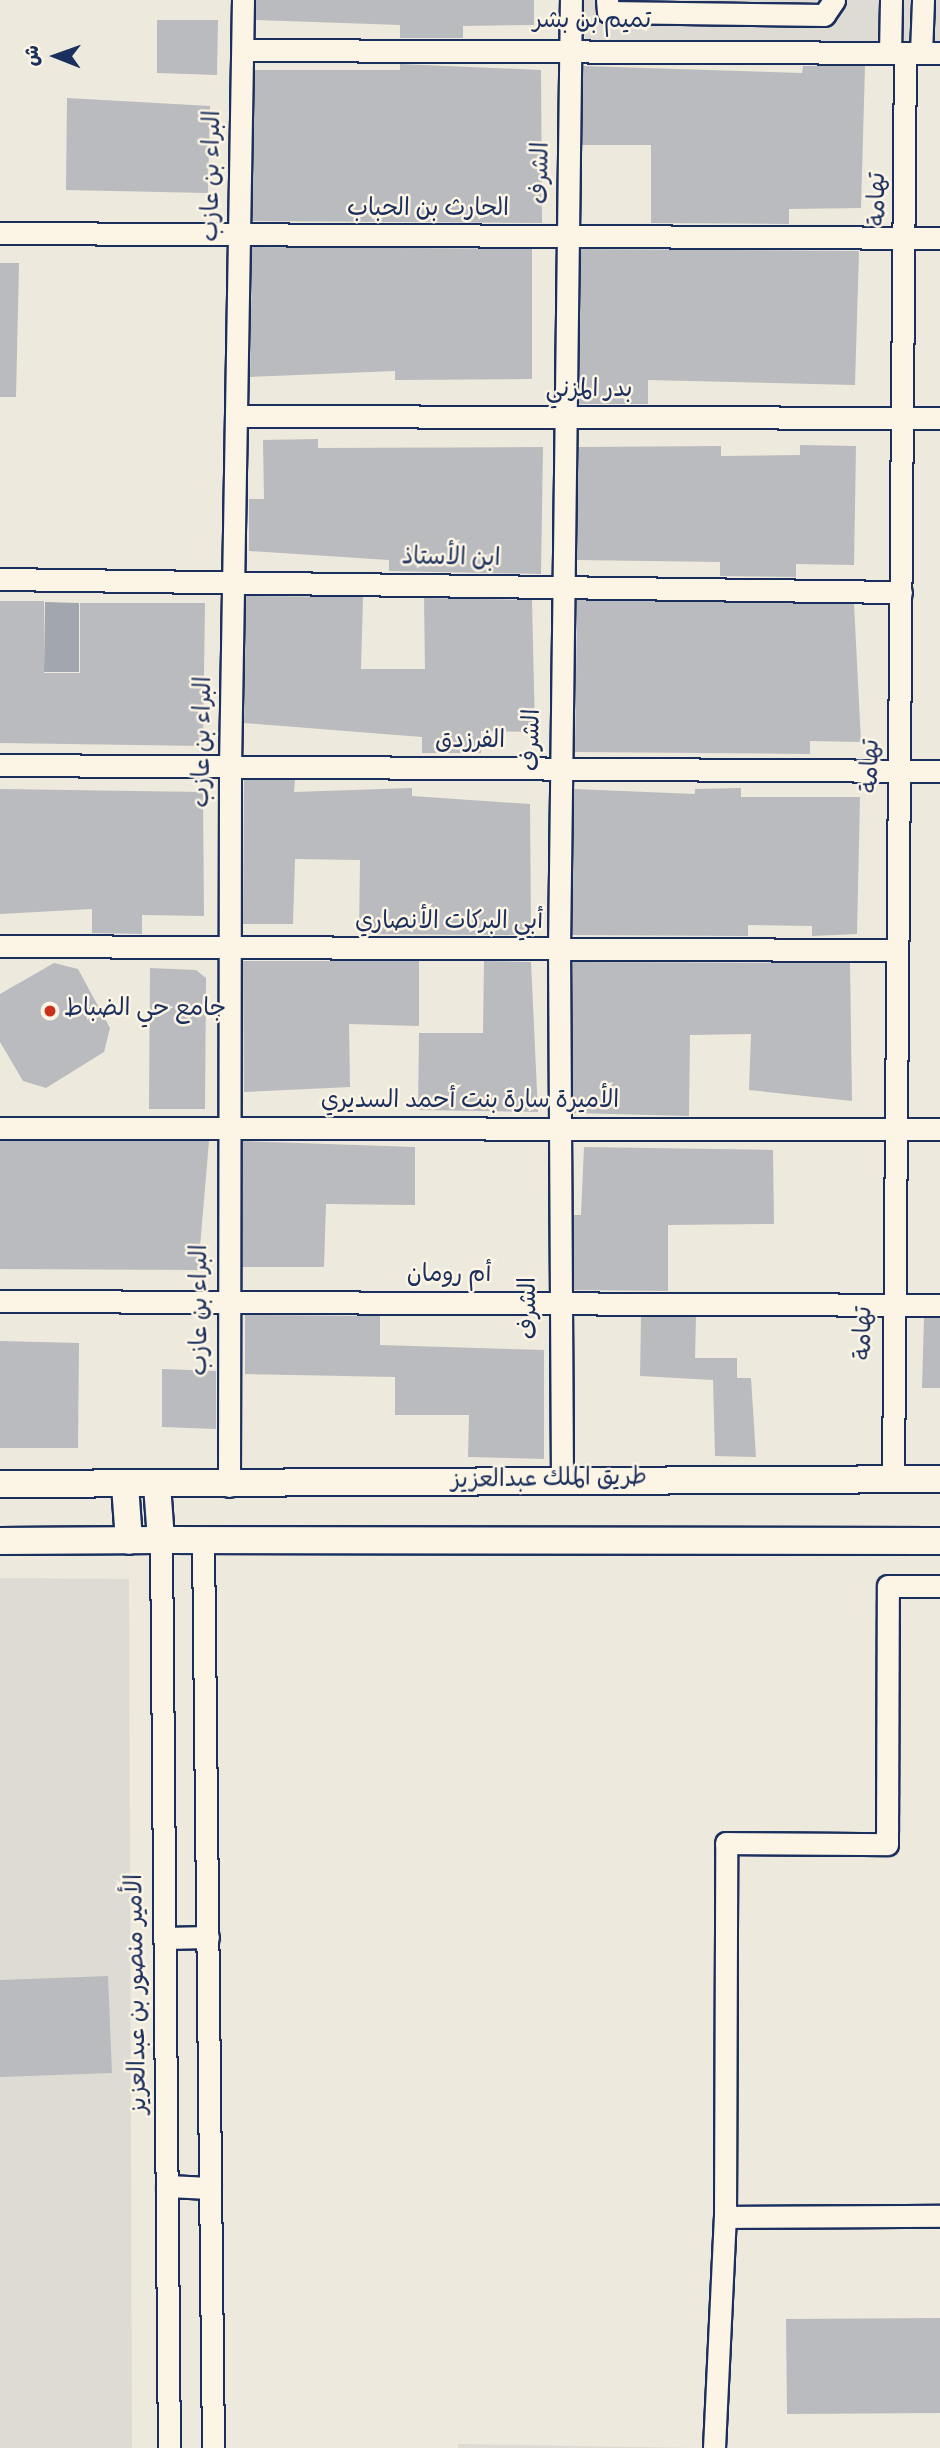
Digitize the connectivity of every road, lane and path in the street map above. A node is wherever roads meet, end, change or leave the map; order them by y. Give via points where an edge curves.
1 (243, 0) edge
2 (571, 0) edge
3 (607, 0) edge
4 (834, 0) edge
5 (891, 0) edge
6 (923, 0) edge
7 (570, 48) junction
8 (243, 50) junction
9 (914, 53) edge
10 (0, 233) edge
11 (239, 236) junction
12 (568, 238) junction
13 (907, 238) junction
14 (940, 238) edge
15 (238, 416) junction
16 (906, 417) junction
17 (940, 418) edge
18 (566, 419) junction
19 (0, 579) edge
20 (236, 583) junction
21 (563, 588) junction
22 (901, 592) junction
23 (0, 765) edge
24 (230, 767) junction
25 (560, 770) junction
26 (899, 771) junction
27 (940, 771) edge
28 (0, 946) edge
29 (229, 950) junction
30 (559, 950) junction
31 (897, 950) junction
32 (0, 1128) edge
33 (228, 1129) junction
34 (559, 1129) junction
35 (940, 1129) edge
36 (894, 1130) junction
37 (0, 1301) edge
38 (228, 1302) junction
39 (557, 1303) junction
40 (892, 1305) junction
41 (940, 1305) edge
42 (893, 1479) junction
43 (940, 1479) edge
44 (562, 1481) junction
45 (0, 1484) edge
46 (125, 1485) junction
47 (157, 1485) junction
48 (229, 1486) junction
49 (162, 1540) junction
50 (203, 1540) junction
51 (0, 1541) edge
52 (129, 1541) junction
53 (940, 1541) edge
54 (940, 1586) edge
55 (208, 1937) junction
56 (165, 1938) junction
57 (167, 2186) junction
58 (210, 2188) junction
59 (940, 2216) edge
60 (725, 2217) junction
61 (169, 2448) edge
62 (213, 2448) edge
63 (714, 2448) edge

1 - 8 street, البراء بن عازب
2 - 7 street, الشرف
3 - 4 street via 608,12 824,15
5 - 9 street
6 - 9 street
7 - 8 street, تميم بن بشر
7 - 9 street, تميم بن بشر
7 - 12 street, الشرف
8 - 11 street, البراء بن عازب
9 - 13 street, تهامة
10 - 11 street, الحارث بن الحباب
11 - 12 street, الحارث بن الحباب
11 - 15 street, البراء بن عازب
12 - 13 street, الحارث بن الحباب
12 - 18 street, الشرف
13 - 14 street, الحارث بن الحباب
13 - 16 street, تهامة
15 - 18 street, بدر المزني
15 - 20 street, البراء بن عازب
16 - 17 street, بدر المزني
16 - 18 street, بدر المزني
16 - 22 street, تهامة
18 - 21 street, الشرف
19 - 20 street, ابن الأستاذ
20 - 21 street, ابن الأستاذ
20 - 24 street, البراء بن عازب
21 - 22 street, ابن الأستاذ
21 - 25 street, الشرف
22 - 26 street, تهامة
23 - 24 street, الفرزدق
24 - 25 street, الفرزدق
24 - 29 street, البراء بن عازب
25 - 26 street, الفرزدق
25 - 30 street, الشرف
26 - 27 street, الفرزدق
26 - 31 street, تهامة
28 - 29 street, أبي البركات الأنصاري
29 - 30 street, أبي البركات الأنصاري
29 - 33 street, البراء بن عازب
30 - 31 street, أبي البركات الأنصاري
30 - 34 street, الشرف
31 - 36 street, تهامة
32 - 33 street, الأميرة سارة بنت أحمد السديري
33 - 34 street, الأميرة سارة بنت أحمد السديري
33 - 38 street, البراء بن عازب
34 - 36 street, الأميرة سارة بنت أحمد السديري
34 - 39 street, الشرف
35 - 36 street, الأميرة سارة بنت أحمد السديري
36 - 40 street, تهامة
37 - 38 street, أم رومان
38 - 39 street, أم رومان
38 - 48 street, البراء بن عازب
39 - 40 street, أم رومان
39 - 44 street, الشرف
40 - 41 street, أم رومان
40 - 42 street, تهامة
42 - 43 main road, طريق الملك عبدالعزيز
42 - 44 main road, طريق الملك عبدالعزيز
44 - 48 main road, طريق الملك عبدالعزيز
45 - 46 main road, طريق الملك عبدالعزيز
46 - 47 main road, طريق الملك عبدالعزيز
46 - 52 main road
47 - 48 main road, طريق الملك عبدالعزيز
47 - 49 main road
49 - 50 main road
49 - 52 main road
49 - 56 street, الأمير منصور بن عبدالعزيز
50 - 53 main road
50 - 55 street
51 - 52 main road
54 - 60 street via 888,1586 887,1844 726,1843
55 - 56 street
55 - 58 street
56 - 57 street, الأمير منصور بن عبدالعزيز
57 - 58 street
57 - 61 street, الأمير منصور بن عبدالعزيز
58 - 62 street
59 - 60 street
60 - 63 street

